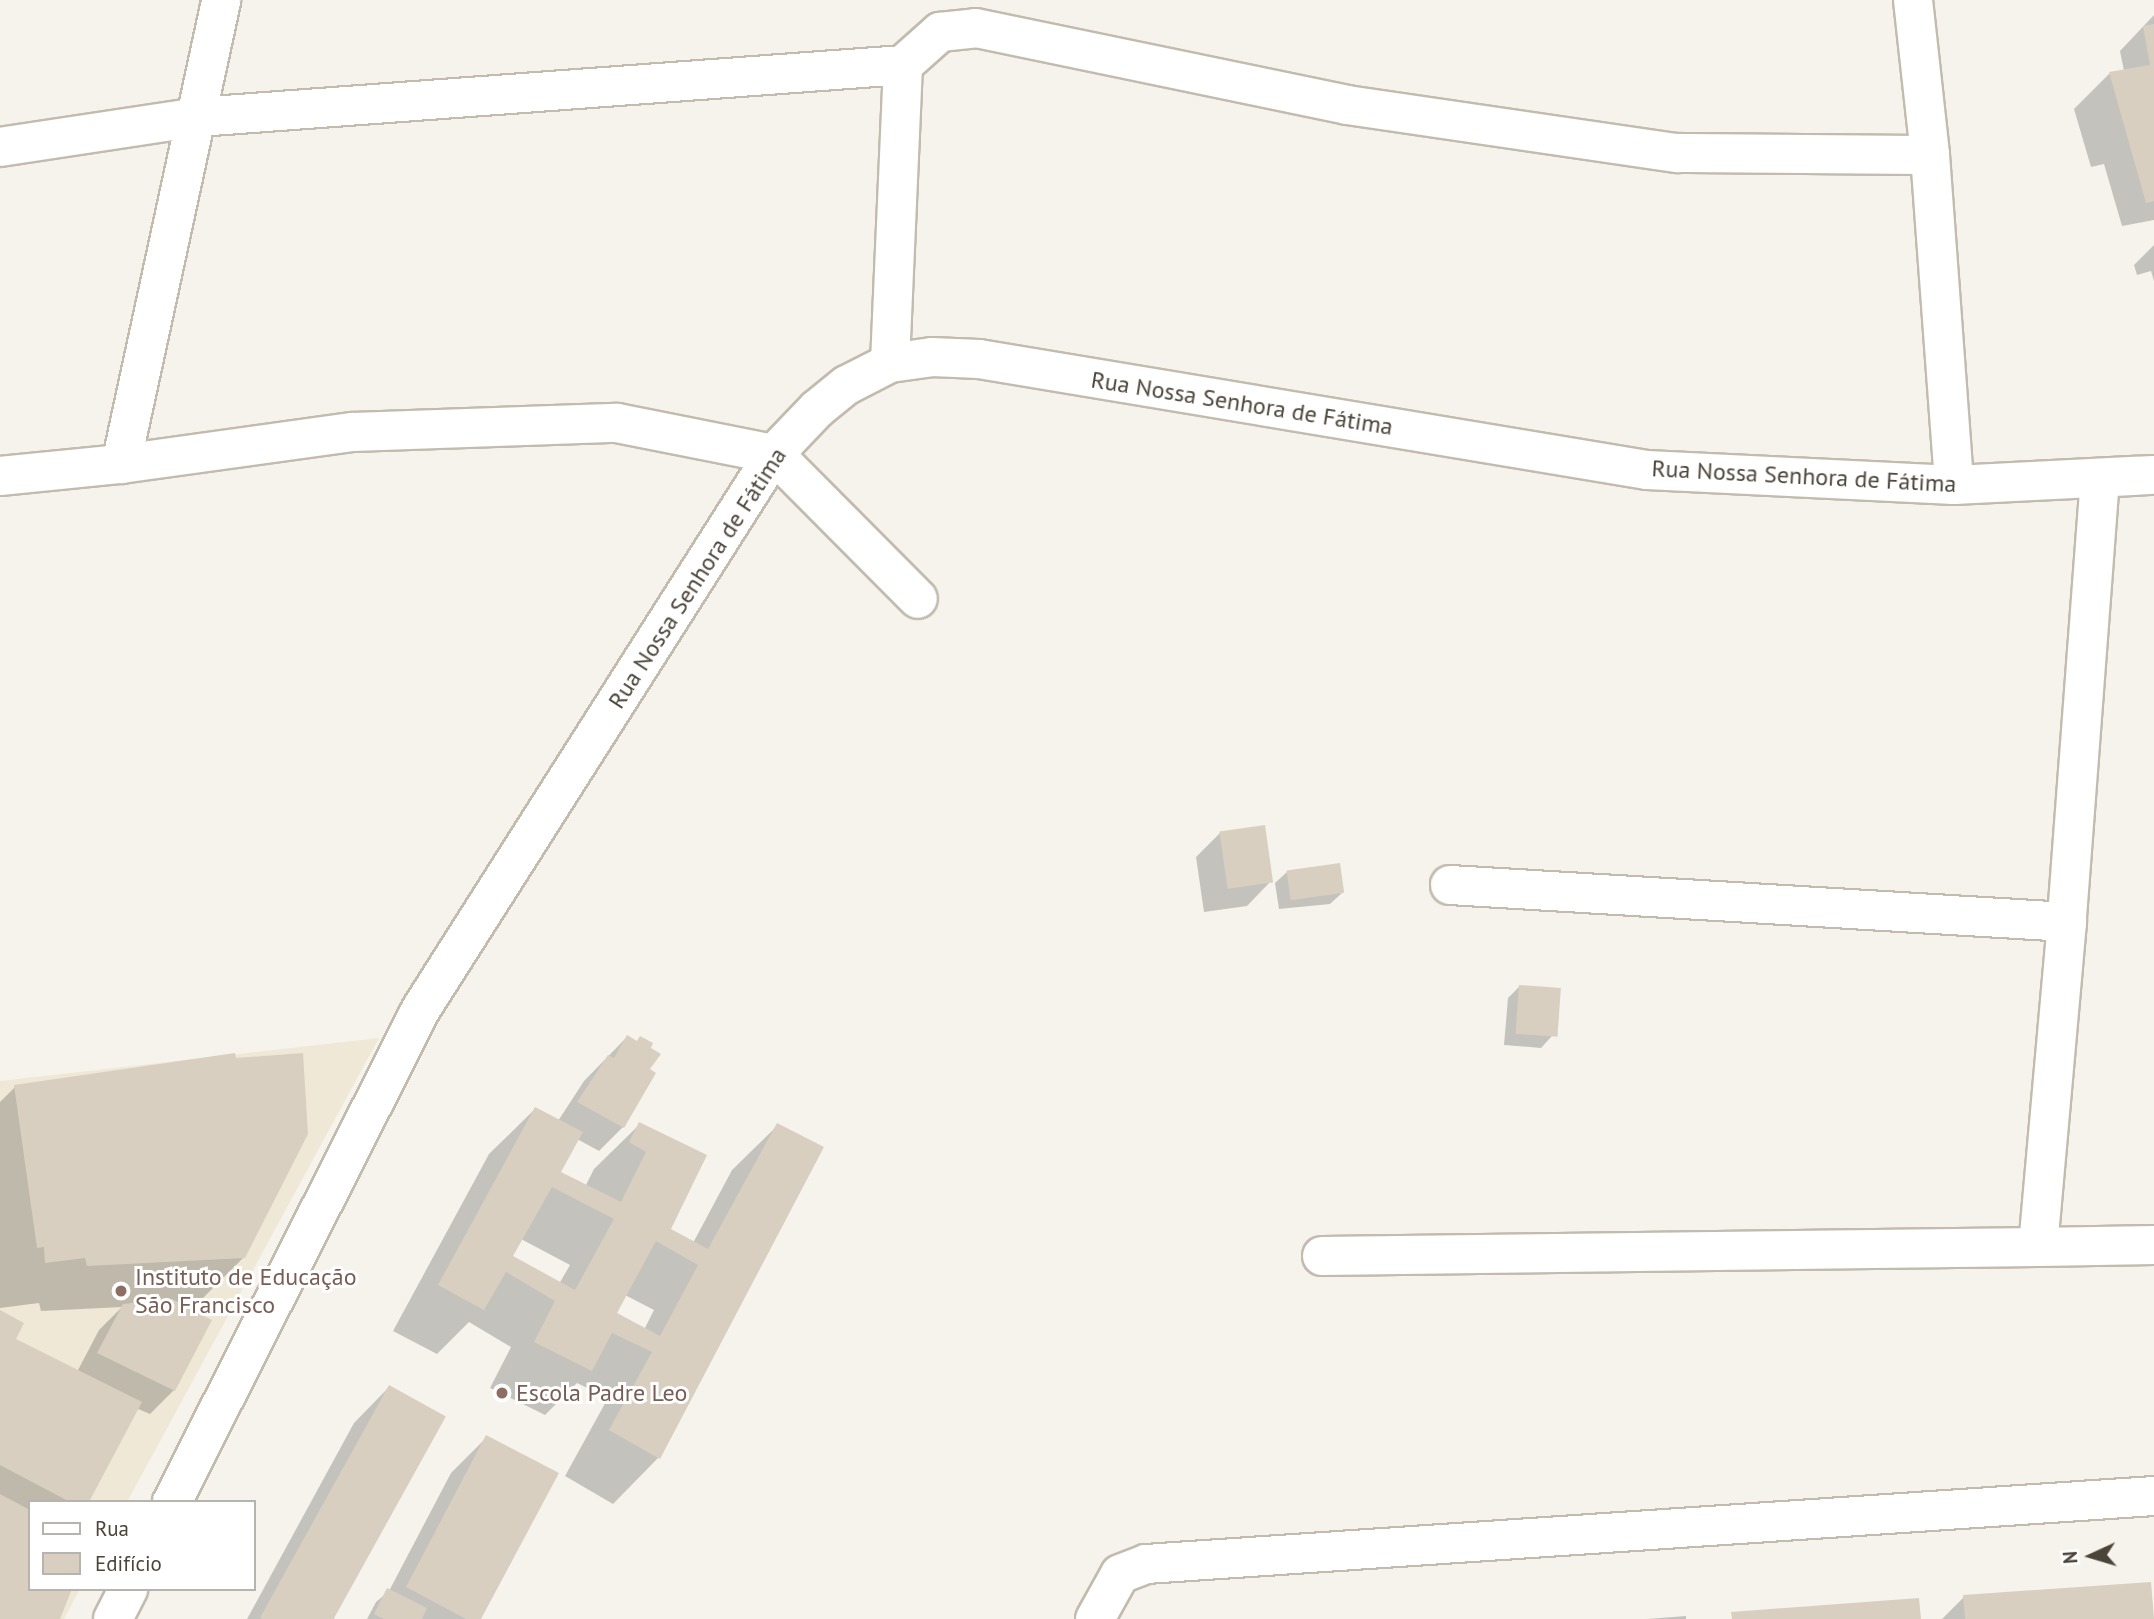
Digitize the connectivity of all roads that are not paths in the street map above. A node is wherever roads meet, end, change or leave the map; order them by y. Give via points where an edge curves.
1 (222, 0) edge
2 (1913, 0) edge
3 (903, 65) junction
4 (198, 117) junction
5 (0, 146) edge
6 (1930, 155) junction
7 (890, 363) junction
8 (774, 454) junction
9 (121, 464) junction
10 (2154, 475) edge
11 (0, 476) edge
12 (2100, 478) junction
13 (1954, 485) junction
14 (918, 599) dead end
15 (1450, 885) dead end
16 (2067, 922) junction
17 (2154, 1245) edge
18 (2038, 1247) junction
19 (1322, 1256) dead end
20 (2154, 1496) edge
21 (173, 1500) edge
22 (127, 1591) edge
23 (113, 1619) edge
24 (1095, 1619) edge

1 - 4 street
2 - 6 street
3 - 4 street
3 - 6 street via 940,32 976,28 1347,105 1678,153
3 - 7 street
4 - 5 street
4 - 9 street
6 - 13 street
7 - 8 street, Rua Nossa Senhora de Fátima via 847,385
7 - 13 street, Rua Nossa Senhora de Fátima via 979,359 1647,470
8 - 9 street via 617,423 353,432
8 - 14 street
8 - 21 street, Rua Nossa Senhora de Fátima via 421,1009
9 - 11 street
10 - 12 street, Rua Nossa Senhora de Fátima
12 - 13 street, Rua Nossa Senhora de Fátima
12 - 16 street
15 - 16 street
16 - 18 street
17 - 18 street
18 - 19 street
20 - 24 street via 1146,1563 1119,1574
22 - 23 street

